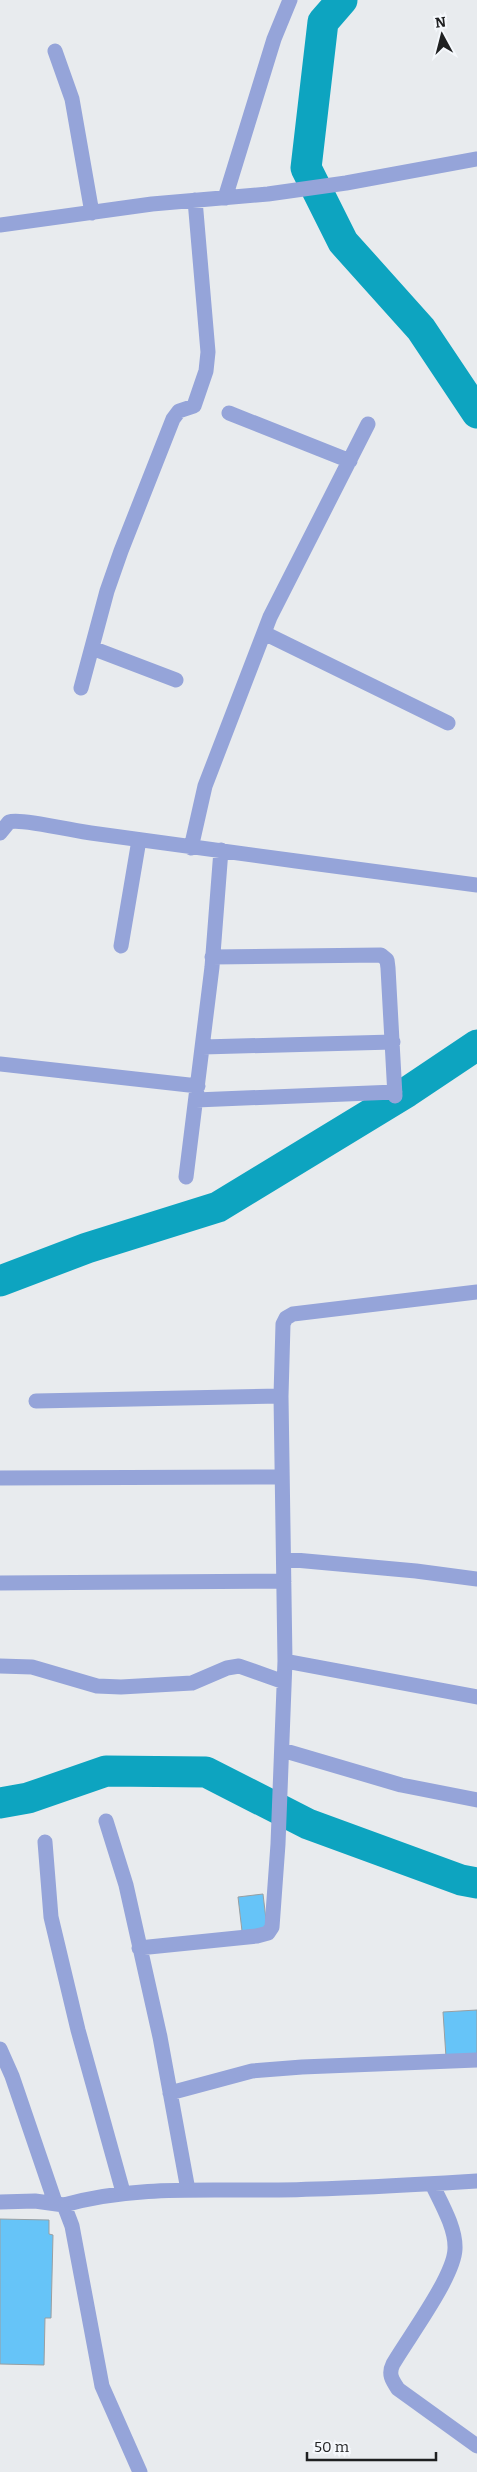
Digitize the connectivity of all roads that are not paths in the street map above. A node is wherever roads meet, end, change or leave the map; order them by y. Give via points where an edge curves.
1 (290, 0) edge
2 (55, 51) dead end
3 (477, 159) edge
4 (225, 198) junction
5 (194, 200) junction
6 (92, 213) junction
7 (0, 220) edge
8 (0, 225) edge
9 (230, 414) dead end
10 (368, 424) dead end
11 (350, 461) junction
12 (264, 633) junction
13 (92, 648) junction
14 (176, 680) dead end
15 (81, 688) dead end
16 (448, 723) dead end
17 (0, 833) edge
18 (139, 840) junction
19 (191, 848) junction
20 (221, 850) junction
21 (477, 885) edge
22 (121, 946) dead end
23 (212, 957) junction
24 (393, 1042) junction
25 (203, 1047) junction
26 (0, 1064) edge
27 (197, 1093) junction
28 (186, 1177) dead end
29 (477, 1292) edge
30 (281, 1396) junction
31 (36, 1401) dead end
32 (282, 1477) junction
33 (0, 1478) edge
34 (284, 1559) junction
35 (477, 1579) edge
36 (284, 1581) junction
37 (0, 1583) edge
38 (284, 1661) junction
39 (0, 1666) edge
40 (284, 1682) junction
41 (477, 1697) edge
42 (282, 1755) junction
43 (477, 1800) edge
44 (106, 1821) dead end
45 (45, 1842) dead end
46 (139, 1948) junction
47 (0, 2049) edge
48 (477, 2060) edge
49 (170, 2093) junction
50 (477, 2181) edge
51 (432, 2184) junction
52 (188, 2190) junction
53 (123, 2192) junction
54 (0, 2202) edge
55 (59, 2204) junction
56 (477, 2446) edge
57 (140, 2472) edge

1 - 4 street via 274,39
2 - 6 street via 72,99
3 - 4 street via 346,183
4 - 5 street
5 - 6 street
5 - 13 street via 206,324 206,371 194,406 180,411 173,419 121,551
6 - 8 street
7 - 8 street
9 - 11 street
10 - 11 street
11 - 12 street
12 - 16 street
12 - 19 street via 205,786
13 - 14 street
13 - 15 street
17 - 18 street via 9,822 19,820
18 - 19 street
18 - 22 street
19 - 20 street
20 - 21 street
20 - 23 street
23 - 24 street via 382,955 387,960
23 - 25 street
24 - 25 street
24 - 27 street via 395,1094
25 - 27 street
26 - 27 street
27 - 28 street
29 - 30 street via 293,1314 286,1318 281,1334
30 - 31 street
30 - 32 street
32 - 33 street
32 - 34 street
34 - 35 street
34 - 36 street
36 - 37 street
36 - 38 street
38 - 40 street
38 - 41 street
39 - 40 street via 32,1667 105,1686 192,1683 239,1666
40 - 42 street
42 - 43 street
42 - 46 street via 274,1920 268,1933
44 - 46 street via 126,1886
45 - 53 street via 52,1917 78,2030
46 - 49 street
47 - 55 street
48 - 49 street via 252,2071
49 - 52 street
50 - 51 street
51 - 52 street
51 - 56 street via 453,2236 454,2259 393,2364 391,2379 398,2389
52 - 53 street
53 - 55 street
54 - 55 street
55 - 57 street via 72,2226 102,2386

